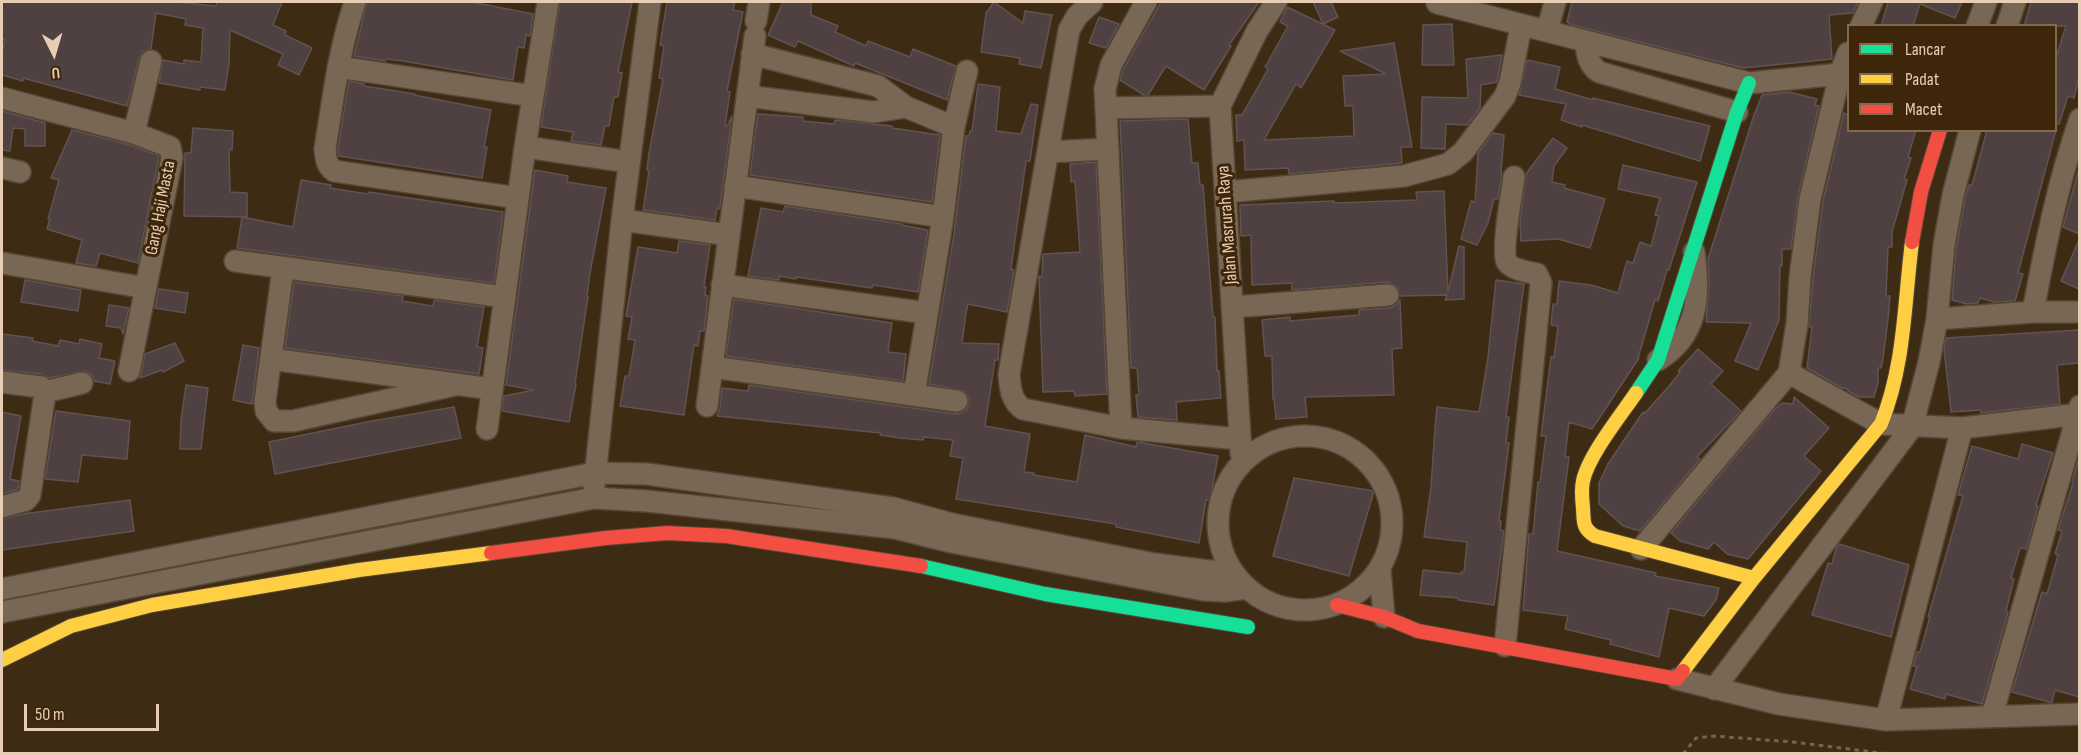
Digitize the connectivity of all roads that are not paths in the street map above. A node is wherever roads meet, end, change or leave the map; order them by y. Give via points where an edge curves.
1 (355, 2) edge
2 (548, 2) edge
3 (650, 2) edge
4 (1092, 2) edge
5 (1146, 2) edge
6 (1275, 2) edge
7 (1555, 2) edge
8 (1872, 2) edge
9 (1986, 2) edge
10 (2015, 2) edge
11 (1437, 3) edge
12 (1862, 24) edge
13 (1978, 24) edge
14 (2008, 24) edge
15 (1521, 26) junction
16 (756, 28) edge
17 (1547, 31) junction
18 (1585, 41) junction
19 (1847, 56) edge
20 (151, 61) dead end
21 (339, 67) junction
22 (967, 71) dead end
23 (1840, 75) junction
24 (1749, 83) junction
25 (533, 96) junction
26 (747, 96) junction
27 (2, 98) edge
28 (1221, 106) junction
29 (906, 107) junction
30 (1106, 108) junction
31 (1737, 112) junction
32 (2079, 119) edge
33 (954, 127) junction
34 (1939, 132) edge
35 (1969, 132) edge
36 (135, 133) junction
37 (525, 147) junction
38 (1108, 149) junction
39 (1048, 152) junction
40 (629, 162) junction
41 (1514, 177) dead end
42 (735, 186) junction
43 (1226, 192) junction
44 (518, 198) junction
45 (943, 217) junction
46 (622, 220) junction
47 (729, 235) junction
48 (1693, 245) joint
49 (235, 261) dead end
50 (2, 262) edge
51 (283, 269) junction
52 (722, 285) junction
53 (146, 288) junction
54 (1388, 295) dead end
55 (505, 297) junction
56 (1233, 307) junction
57 (2033, 312) junction
58 (2079, 312) edge
59 (927, 313) junction
60 (1937, 319) junction
61 (271, 359) junction
62 (1658, 360) joint
63 (712, 367) junction
64 (129, 370) dead end
65 (1789, 373) junction
66 (2, 382) edge
67 (82, 383) dead end
68 (455, 385) junction
69 (492, 389) junction
70 (45, 392) junction
71 (914, 395) junction
72 (957, 401) dead end
73 (707, 406) dead end
74 (2079, 411) edge
75 (1881, 424) junction
76 (1912, 426) junction
77 (1121, 428) junction
78 (1962, 428) junction
79 (487, 429) dead end
80 (1239, 439) junction
81 (1242, 462) junction
82 (595, 473) junction
83 (594, 498) junction
84 (2, 507) edge
85 (858, 514) junction
86 (278, 536) junction
87 (1641, 549) junction
88 (282, 559) junction
89 (1380, 569) junction
90 (1232, 571) junction
91 (1754, 578) junction
92 (1246, 588) junction
93 (2, 589) edge
94 (1337, 605) junction
95 (2, 612) edge
96 (1384, 617) junction
97 (1248, 627) dead end
98 (1505, 646) junction
99 (2, 660) edge
100 (1677, 679) junction
101 (1714, 689) junction
102 (2079, 714) edge
103 (1992, 716) junction
104 (1886, 720) junction

1 - 21 street
2 - 25 street
3 - 40 street
4 - 39 street via 1069,30
5 - 30 street via 1108,73
6 - 28 street, Jalan Masrurah Raya
7 - 17 street
8 - 12 street
9 - 13 street
10 - 14 street
11 - 15 street
15 - 17 street
15 - 43 street via 1505,96 1463,152 1448,164 1404,176
16 - 26 street
16 - 29 street via 878,86
17 - 18 street
18 - 24 street
18 - 31 street via 1591,66 1599,72
19 - 23 street
20 - 36 street
21 - 25 street
21 - 44 street via 325,149 327,163 334,171
22 - 33 street
23 - 24 street
23 - 65 street via 1810,199
24 - 31 street
25 - 37 street
26 - 29 street via 873,112
26 - 42 street
27 - 36 street, Gang Haji Masta
28 - 30 street
28 - 43 street, Jalan Masrurah Raya
29 - 33 street
30 - 38 street
31 - 48 street
32 - 57 street via 2062,170
33 - 45 street
34 - 75 street via 1910,254 1899,376
35 - 60 street via 1944,245
36 - 53 street, Gang Haji Masta via 168,145 172,155
37 - 40 street
37 - 44 street
38 - 39 street
38 - 77 street
39 - 77 street via 1009,374 1011,392 1023,409
40 - 46 street
41 - 98 street via 1505,248 1507,262 1537,274 1541,283
42 - 45 street
42 - 47 street
43 - 56 street, Jalan Masrurah Raya
44 - 55 street
45 - 59 street
46 - 47 street
46 - 82 street
47 - 52 street
48 - 62 street via 1697,301 1685,335
49 - 51 street
50 - 53 street
51 - 55 street
51 - 61 street
52 - 59 street
52 - 63 street
53 - 64 street, Gang Haji Masta
54 - 56 street
55 - 69 street
56 - 80 street, Jalan Masrurah Raya
57 - 58 street
57 - 60 street
59 - 71 street
60 - 76 street
61 - 68 street
61 - 68 street via 265,406 271,418 278,421
62 - 87 street via 1587,468 1581,492 1587,531
63 - 71 street
63 - 73 street
65 - 75 street
65 - 87 street
66 - 70 street via 41,387
67 - 70 street
68 - 69 street
69 - 79 street
70 - 84 street via 30,495 26,500
71 - 72 street
74 - 78 street
74 - 103 street
75 - 76 street
75 - 91 street
76 - 78 street
76 - 101 street
77 - 80 street
78 - 104 street
80 - 81 street, Jalan Masrurah Raya
81 - 89 street via 1265,446 1292,437 1321,437 1347,447 1370,464 1385,488 1393,515 1391,543
81 - 90 street via 1227,485 1218,511 1219,538
82 - 83 street
82 - 85 street via 647,474
82 - 86 street
83 - 85 street
83 - 88 street
85 - 90 street via 893,508 952,524 1155,564
85 - 92 street via 951,542 1203,590
86 - 88 street
86 - 93 street
87 - 91 street
88 - 95 street
89 - 94 street via 1362,590
89 - 96 street
90 - 92 street
91 - 100 street
92 - 94 street via 1282,607 1310,610
94 - 96 street
96 - 98 street via 1418,631
97 - 99 street via 1045,594 863,556 726,536 667,533 358,570 152,605 71,626
98 - 100 street
100 - 101 street
101 - 104 street via 1779,704
102 - 103 street
103 - 104 street

